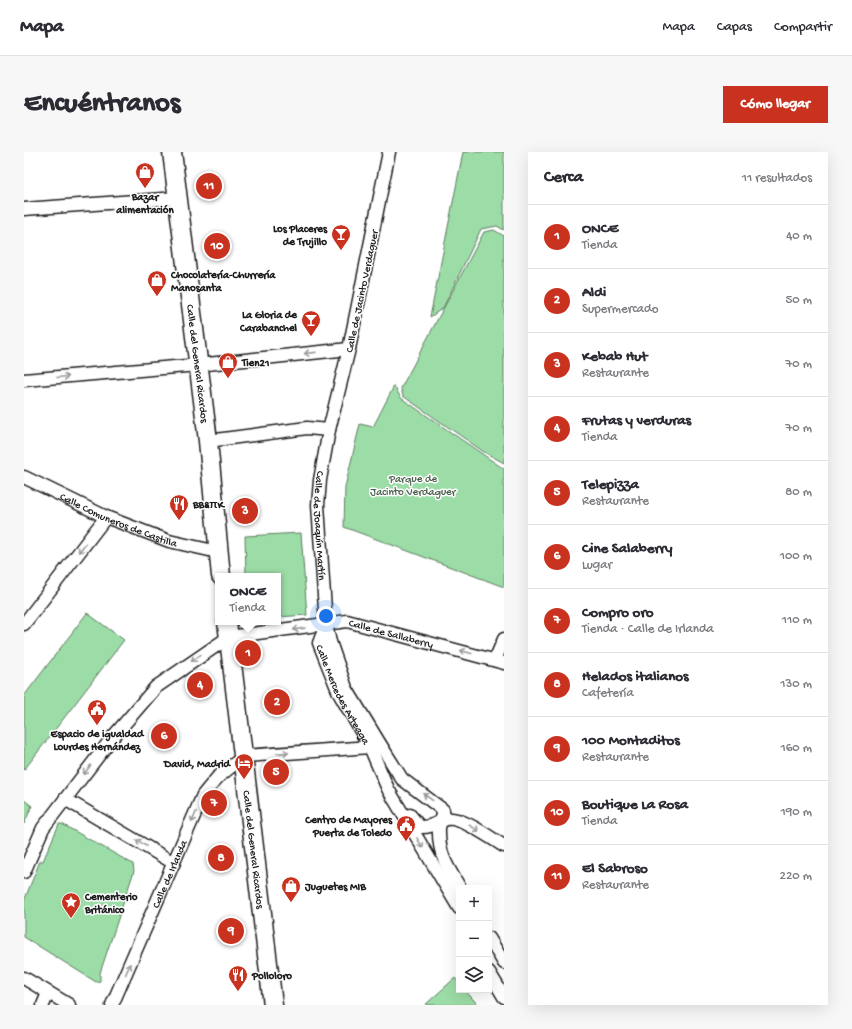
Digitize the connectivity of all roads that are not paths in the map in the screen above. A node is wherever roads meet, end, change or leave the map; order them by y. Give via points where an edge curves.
1 (172, 152) edge
2 (389, 152) edge
3 (177, 198) junction
4 (24, 210) edge
5 (349, 349) junction
6 (198, 365) junction
7 (24, 380) edge
8 (329, 430) junction
9 (208, 441) junction
10 (24, 477) edge
11 (106, 518) junction
12 (218, 552) junction
13 (221, 573) edge
14 (24, 624) edge
15 (326, 625) junction
16 (228, 629) edge
17 (504, 639) edge
18 (499, 661) edge
19 (370, 747) junction
20 (244, 756) junction
21 (388, 789) junction
22 (65, 799) junction
23 (441, 821) junction
24 (504, 846) edge
25 (174, 863) junction
26 (24, 872) edge
27 (458, 885) edge
28 (456, 903) edge
29 (492, 943) edge
30 (504, 963) edge
31 (492, 977) edge
32 (24, 978) edge
33 (48, 993) junction
34 (504, 997) edge
35 (43, 1005) edge
36 (69, 1005) edge
37 (112, 1005) edge
38 (273, 1005) edge

1 - 3 main road, Calle del General Ricardos
2 - 5 street, Calle de Jacinto Verdaguer
3 - 4 street
3 - 6 main road, Calle del General Ricardos
5 -> 6 street
5 - 8 street, Calle de Jacinto Verdaguer
7 -> 6 street
6 - 9 main road, Calle del General Ricardos
8 - 9 street via 307,428
8 - 15 street, Calle de Joaquín Martín via 318,505
9 - 12 main road, Calle del General Ricardos
10 - 11 street, Calle Comuneros de Castilla
11 - 12 street, Calle Comuneros de Castilla via 169,541
11 -> 14 street
12 - 13 main road, Calle del General Ricardos
15 -> 16 street, Calle de Sallaberry
18 -> 15 street, Calle de Sallaberry via 347,621
15 - 19 street, Calle Mercedes Arteaga via 319,643 339,693
23 -> 15 street, Calle Mercedes Arteaga via 444,813 441,807 402,779 346,688
16 - 20 main road, Calle del General Ricardos
16 -> 22 street via 156,687
17 - 18 street
20 -> 19 street
19 - 21 street, Calle Mercedes Arteaga
20 -> 25 street, Calle de Irlanda via 217,778 203,795
20 - 38 main road, Calle del General Ricardos
21 - 23 street, Calle Mercedes Arteaga via 399,796 420,827 428,828
21 -> 28 street, Calle Mercedes Arteaga
25 -> 22 street
22 - 26 street via 43,828
23 -> 24 street, Calle Mercedes Arteaga via 459,820
23 - 27 street via 441,854
37 -> 25 street, Calle de Irlanda
29 - 30 street
31 - 34 street
32 - 33 street
33 - 35 street
33 - 36 street

